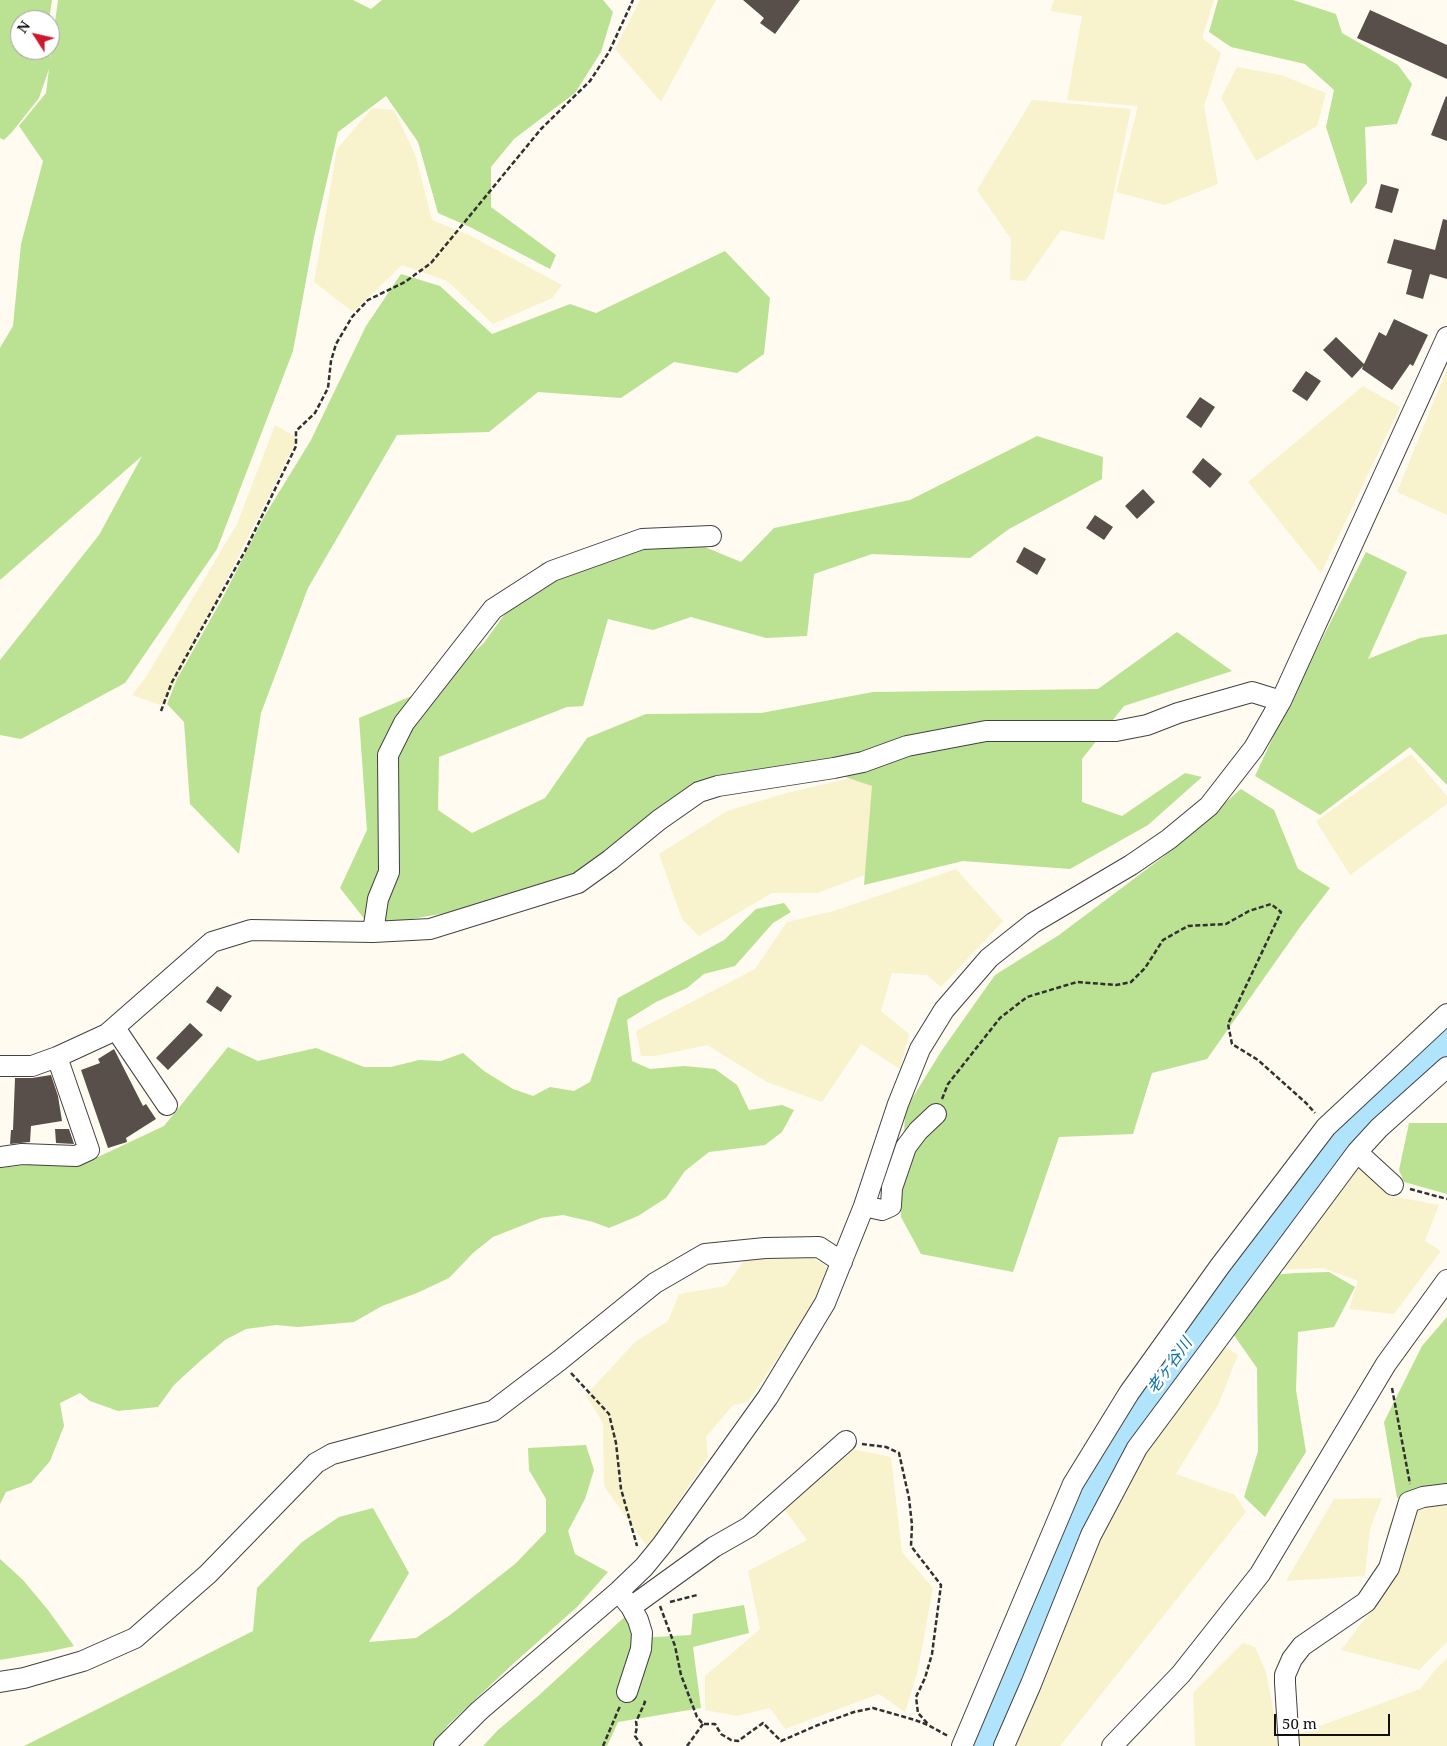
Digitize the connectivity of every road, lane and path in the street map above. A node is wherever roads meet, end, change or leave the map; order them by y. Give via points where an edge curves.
1 (634, 0) edge
2 (1447, 338) edge
3 (711, 536) dead end
4 (1281, 701) junction
5 (161, 711) dead end
6 (373, 932) junction
7 (1447, 1014) edge
8 (115, 1028) junction
9 (57, 1057) junction
10 (0, 1067) edge
11 (1447, 1067) edge
12 (167, 1104) dead end
13 (936, 1114) joint
14 (1326, 1127) junction
15 (1357, 1152) junction
16 (0, 1157) edge
17 (1393, 1185) joint
18 (1447, 1199) edge
19 (864, 1206) junction
20 (842, 1262) junction
21 (1447, 1280) edge
22 (560, 1360) junction
23 (1386, 1364) junction
24 (846, 1441) joint
25 (1447, 1494) edge
26 (1413, 1500) junction
27 (638, 1547) dead end
28 (619, 1591) junction
29 (697, 1595) dead end
30 (632, 1607) junction
31 (0, 1682) edge
32 (626, 1692) junction
33 (703, 1724) junction
34 (928, 1725) junction
35 (781, 1741) junction
36 (444, 1746) edge
37 (604, 1746) edge
38 (642, 1746) edge
39 (687, 1746) edge
40 (780, 1746) edge
41 (963, 1746) edge
42 (1004, 1746) edge
43 (1112, 1746) edge
44 (1288, 1746) edge

1 - 5 path via 609,52 590,82 541,129 430,264 405,282 368,300 352,317 336,344 328,388 315,413 296,431 296,446 245,551 172,682
2 - 4 street
3 - 6 street via 642,539 552,571 493,609 404,723 388,756 389,872 378,899
4 - 6 street via 1252,692 1178,712 1147,725 1116,731 986,731 907,746 864,762 718,786 699,792 578,883 430,929
4 - 19 street via 1254,748 1209,806 1131,865 1033,923 989,958 944,1010 920,1049
6 - 8 street via 251,930 212,942
7 - 14 street
8 - 9 street
8 - 12 street
9 - 10 street via 32,1066
9 - 16 street via 89,1150 76,1156 22,1154
11 - 15 street
13 - 14 path via 948,1084 1000,1018 1027,997 1077,982 1116,985 1131,982 1145,968 1163,940 1188,926 1226,924 1249,911 1271,904 1281,912 1228,1024 1232,1044 1258,1060 1306,1103
13 - 19 street via 906,1146 892,1188 891,1206 882,1210
14 - 41 street via 1129,1393 1073,1484
15 - 17 street
15 - 42 street via 1137,1448 1091,1536
17 - 18 path
19 - 20 street
20 - 22 street via 820,1247 705,1254 654,1283
20 - 28 street via 825,1303 768,1397 662,1545
21 - 23 street
22 - 27 path via 609,1414 621,1489
22 - 31 street via 493,1411 332,1454 316,1463 208,1574 135,1638 83,1660
23 - 26 path
23 - 43 street via 1260,1574 1180,1674
24 - 30 street via 749,1527 714,1547
24 - 34 path via 886,1447 899,1454 909,1498 911,1546 940,1585 932,1654 916,1697 918,1713
25 - 26 street
26 - 44 street via 1408,1502 1388,1568 1366,1602 1302,1646 1292,1658 1285,1675
28 - 30 street
28 - 36 street via 479,1711
29 - 33 path via 659,1605 675,1646 681,1675 697,1717
30 - 32 street via 642,1633 641,1649
32 - 37 path
32 - 38 path via 645,1702 636,1722 635,1736
33 - 35 path via 715,1724 721,1734 738,1741 763,1723
33 - 39 path
34 - 35 path via 873,1708 854,1712
34 - 41 path
35 - 40 path

